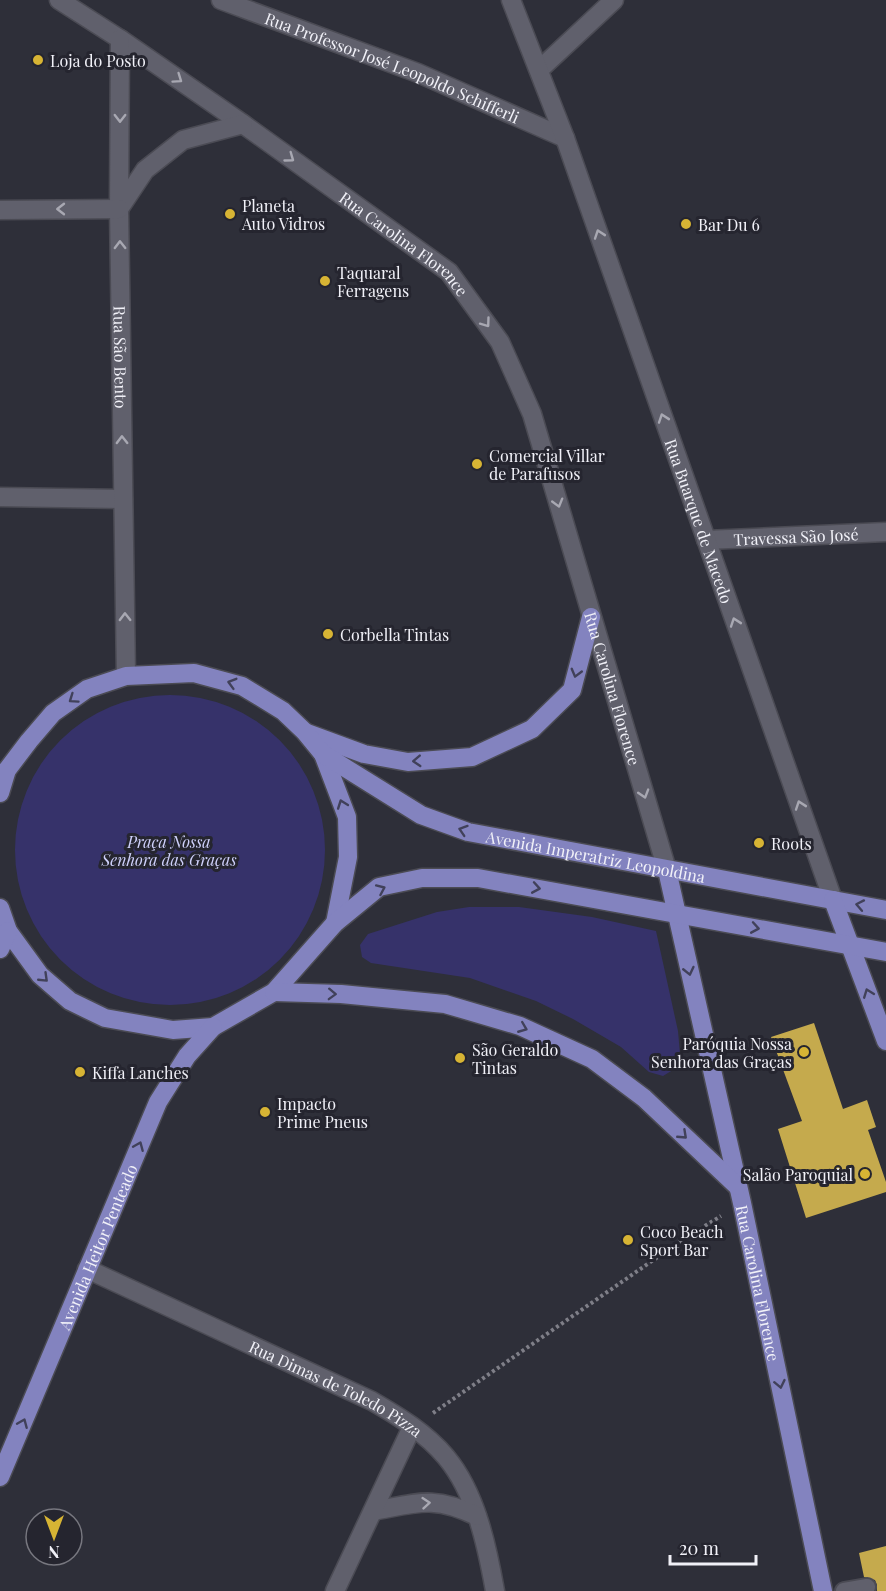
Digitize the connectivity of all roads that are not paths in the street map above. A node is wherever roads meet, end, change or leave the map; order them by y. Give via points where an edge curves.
1 (59, 0) edge
2 (221, 0) edge
3 (511, 0) edge
4 (614, 0) edge
5 (120, 39) junction
6 (539, 70) junction
7 (243, 124) junction
8 (565, 138) junction
9 (119, 209) junction
10 (0, 210) edge
11 (0, 497) edge
12 (123, 499) junction
13 (886, 532) edge
14 (706, 540) junction
15 (591, 617) junction
16 (126, 676) junction
17 (305, 732) junction
18 (323, 754) junction
19 (0, 793) edge
20 (667, 870) junction
21 (833, 900) junction
22 (0, 909) edge
23 (886, 910) edge
24 (676, 914) junction
25 (334, 923) junction
26 (8, 931) junction
27 (850, 945) junction
28 (0, 950) edge
29 (886, 952) edge
30 (274, 992) junction
31 (213, 1027) junction
32 (886, 1041) edge
33 (740, 1195) junction
34 (87, 1269) junction
35 (412, 1427) junction
36 (0, 1477) edge
37 (373, 1511) junction
38 (477, 1516) junction
39 (867, 1587) dead end
40 (335, 1591) edge
41 (495, 1591) edge
42 (824, 1591) edge
43 (844, 1591) edge

1 - 5 street, Rua Carolina Florence
2 - 8 street, Rua Professor José Leopoldo Schifferli via 418,73
3 - 6 street, Rua Buarque de Macedo
4 - 6 street
5 -> 7 street, Rua Carolina Florence
5 -> 9 street, Rua São Bento
6 - 8 street, Rua Buarque de Macedo
7 - 9 street via 183,140 145,170
7 -> 15 street, Rua Carolina Florence via 448,272 500,342 532,414
14 -> 8 street, Rua Buarque de Macedo
9 -> 10 street
12 -> 9 street, Rua São Bento
11 - 12 street
16 -> 12 street, Rua São Bento
13 - 14 street, Travessa São José
21 -> 14 street, Rua Buarque de Macedo
15 -> 17 main road via 572,690 532,729 472,757 408,762 364,754
15 -> 20 street, Rua Carolina Florence
17 -> 16 main road via 283,711 242,686 195,672
16 -> 19 main road via 87,689 53,713 8,770
17 - 18 main road
20 -> 18 main road, Avenida Imperatriz Leopoldina via 468,832 421,815
25 -> 18 main road via 348,856 347,817
20 - 21 main road, Avenida Imperatriz Leopoldina
20 - 24 main road, Rua Carolina Florence
23 -> 21 main road, Avenida Imperatriz Leopoldina
21 - 27 main road, Rua Buarque de Macedo
22 - 26 main road
25 -> 24 main road via 379,887 422,878 478,878
24 -> 27 main road
24 -> 33 main road, Rua Carolina Florence
25 - 30 main road
26 - 28 main road
26 -> 31 main road via 40,975 70,1001 105,1018 173,1030
27 - 29 main road
32 -> 27 main road, Rua Buarque de Macedo
30 - 31 main road
30 -> 33 main road via 446,1004 520,1026 592,1059 644,1098
34 -> 31 main road, Avenida Heitor Penteado via 158,1102 187,1056
33 -> 42 main road, Rua Carolina Florence
34 - 35 street, Rua Dimas de Toledo Pizza via 372,1401
36 -> 34 main road, Avenida Heitor Penteado
35 - 37 street
35 - 38 street, Rua Dimas de Toledo Pizza via 446,1457
37 -> 38 street via 440,1502
37 - 40 street
38 - 41 street, Rua Dimas de Toledo Pizza
39 - 43 lane

